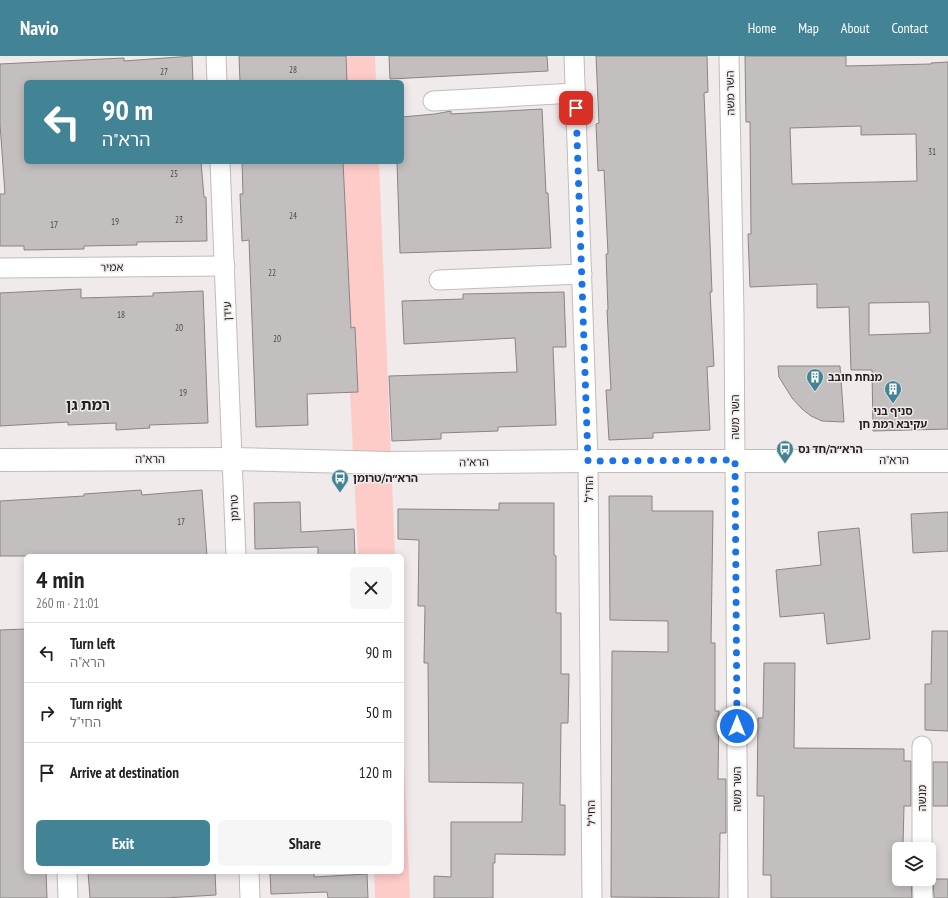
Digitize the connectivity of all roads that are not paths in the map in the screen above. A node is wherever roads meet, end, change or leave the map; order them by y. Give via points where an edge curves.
1 (216, 56) edge
2 (574, 56) edge
3 (729, 56) edge
4 (217, 80) edge
5 (575, 93) junction
6 (433, 101) dead end
7 (220, 164) edge
8 (225, 266) junction
9 (0, 268) edge
10 (582, 274) junction
11 (439, 280) dead end
12 (232, 459) junction
13 (0, 460) edge
14 (735, 460) junction
15 (588, 461) junction
16 (948, 461) edge
17 (236, 554) edge
18 (922, 746) dead end
19 (922, 842) edge
20 (67, 874) edge
21 (249, 874) edge
22 (922, 886) edge
23 (68, 898) edge
24 (250, 898) edge
25 (592, 898) edge
26 (738, 898) edge
27 (923, 898) edge

1 - 4 street
2 - 5 street, החי"ל
3 - 14 street, השר משה
5 - 6 street
5 - 10 street, החי"ל
7 - 8 street, עידן
8 - 9 street, אמיר
8 - 12 street, עידן
10 - 11 street
10 - 15 street, החי"ל
12 - 13 street, הרא"ה
12 - 15 street, הרא"ה via 388,463
12 - 17 street, טרומן
14 - 15 street, הרא"ה
14 - 16 street, הרא"ה
14 - 26 street, השר משה
15 - 25 street, החי"ל
18 - 19 street, מנשה
20 - 23 street
21 - 24 street
22 - 27 street

